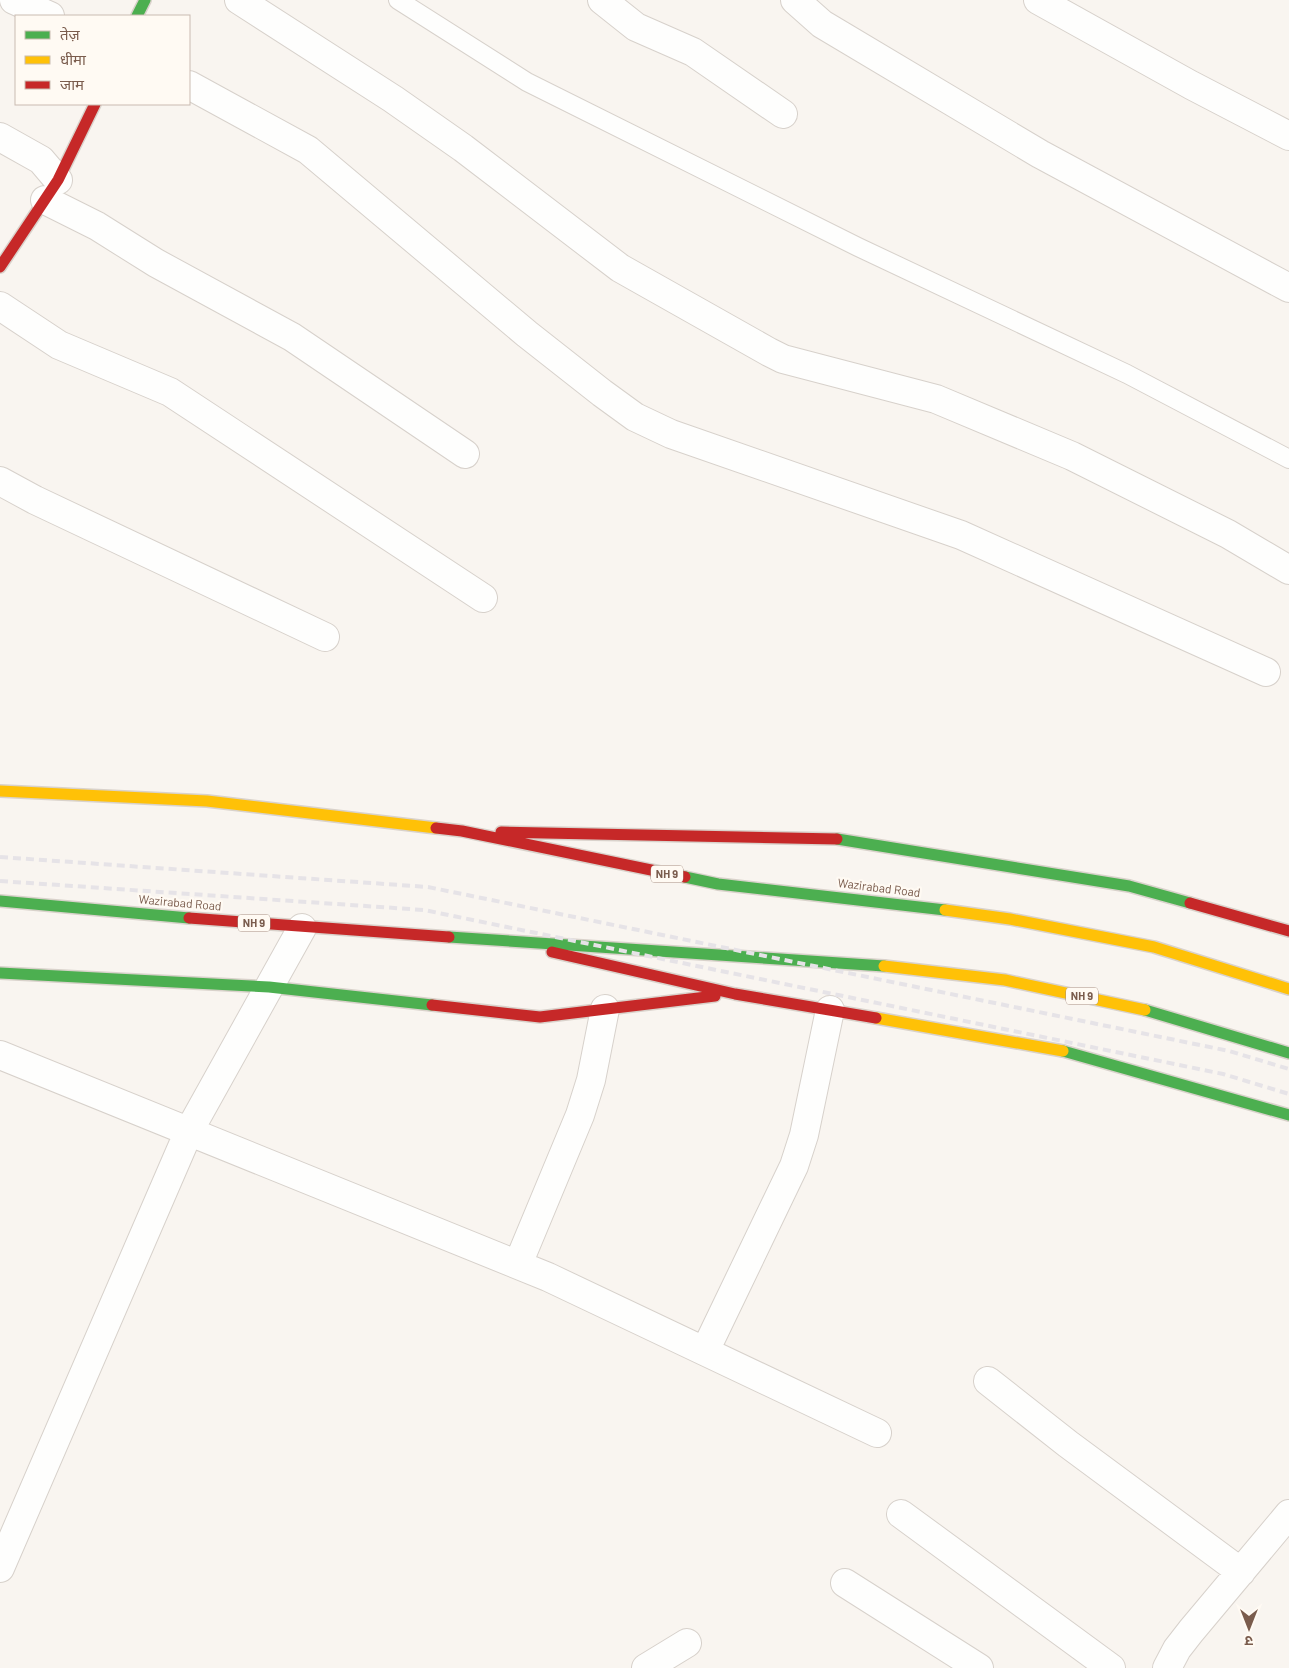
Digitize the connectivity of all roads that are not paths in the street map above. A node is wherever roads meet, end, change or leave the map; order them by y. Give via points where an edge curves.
1 (14, 0) edge
2 (144, 0) edge
3 (239, 0) edge
4 (398, 0) edge
5 (602, 0) edge
6 (795, 0) edge
7 (1038, 0) edge
8 (48, 15) edge
9 (137, 15) edge
10 (190, 86) edge
11 (94, 105) edge
12 (784, 114) dead end
13 (1289, 136) edge
14 (0, 137) edge
15 (51, 190) junction
16 (0, 267) edge
17 (1289, 288) edge
18 (0, 306) edge
19 (465, 454) dead end
20 (1289, 459) edge
21 (0, 481) edge
22 (1289, 570) edge
23 (483, 598) dead end
24 (325, 637) dead end
25 (1266, 672) dead end
26 (0, 791) edge
27 (462, 831) junction
28 (0, 901) edge
29 (302, 928) junction
30 (1289, 931) edge
31 (508, 942) junction
32 (0, 973) edge
33 (269, 987) junction
34 (1289, 989) edge
35 (735, 994) junction
36 (605, 1009) junction
37 (830, 1010) junction
38 (1289, 1053) edge
39 (0, 1055) edge
40 (1289, 1115) edge
41 (189, 1131) junction
42 (518, 1264) junction
43 (705, 1351) junction
44 (988, 1381) dead end
45 (877, 1433) dead end
46 (901, 1514) dead end
47 (1288, 1518) edge
48 (0, 1568) edge
49 (1241, 1572) junction
50 (845, 1583) dead end
51 (687, 1643) dead end
52 (646, 1668) edge
53 (979, 1668) edge
54 (1111, 1668) edge
55 (1167, 1668) edge

1 - 8 street
2 - 9 main road
3 - 22 street via 463,148 620,268 769,352 783,359 903,389 945,403 1072,456 1228,534
4 - 20 lane via 527,82 858,247 1127,374
5 - 12 street via 636,27 692,52
6 - 17 street via 822,24 1040,154
7 - 13 street
10 - 25 street via 308,150 528,334 635,417 671,434 961,535
11 - 15 main road
14 - 15 street via 41,160
15 - 16 main road
15 - 19 street via 97,226 156,263 292,337
18 - 23 street via 59,345 170,392
21 - 24 street
26 - 27 main road, Wazirabad Road / NH 9 via 207,801
27 - 30 main road, Wazirabad Road via 847,839 1129,886
27 - 34 main road, Wazirabad Road / NH 9 via 718,884 1010,919 1154,947
28 - 29 main road, Wazirabad Road / NH 9
29 - 31 main road, Wazirabad Road / NH 9
29 - 33 street
31 - 35 main road, Wazirabad Road
31 - 38 main road, Wazirabad Road / NH 9 via 870,964 1005,980 1126,1005
32 - 33 main road
33 - 36 main road via 540,1017
33 - 41 street
35 - 36 main road
35 - 37 main road, Wazirabad Road
36 - 42 street via 591,1080 580,1115
37 - 40 main road, Wazirabad Road via 1075,1053
37 - 43 street via 804,1135 794,1166
39 - 41 street
41 - 42 street
41 - 48 street
42 - 43 street
43 - 45 street
44 - 49 street
46 - 54 street
47 - 49 street
49 - 55 street via 1177,1649
50 - 53 street
51 - 52 street

